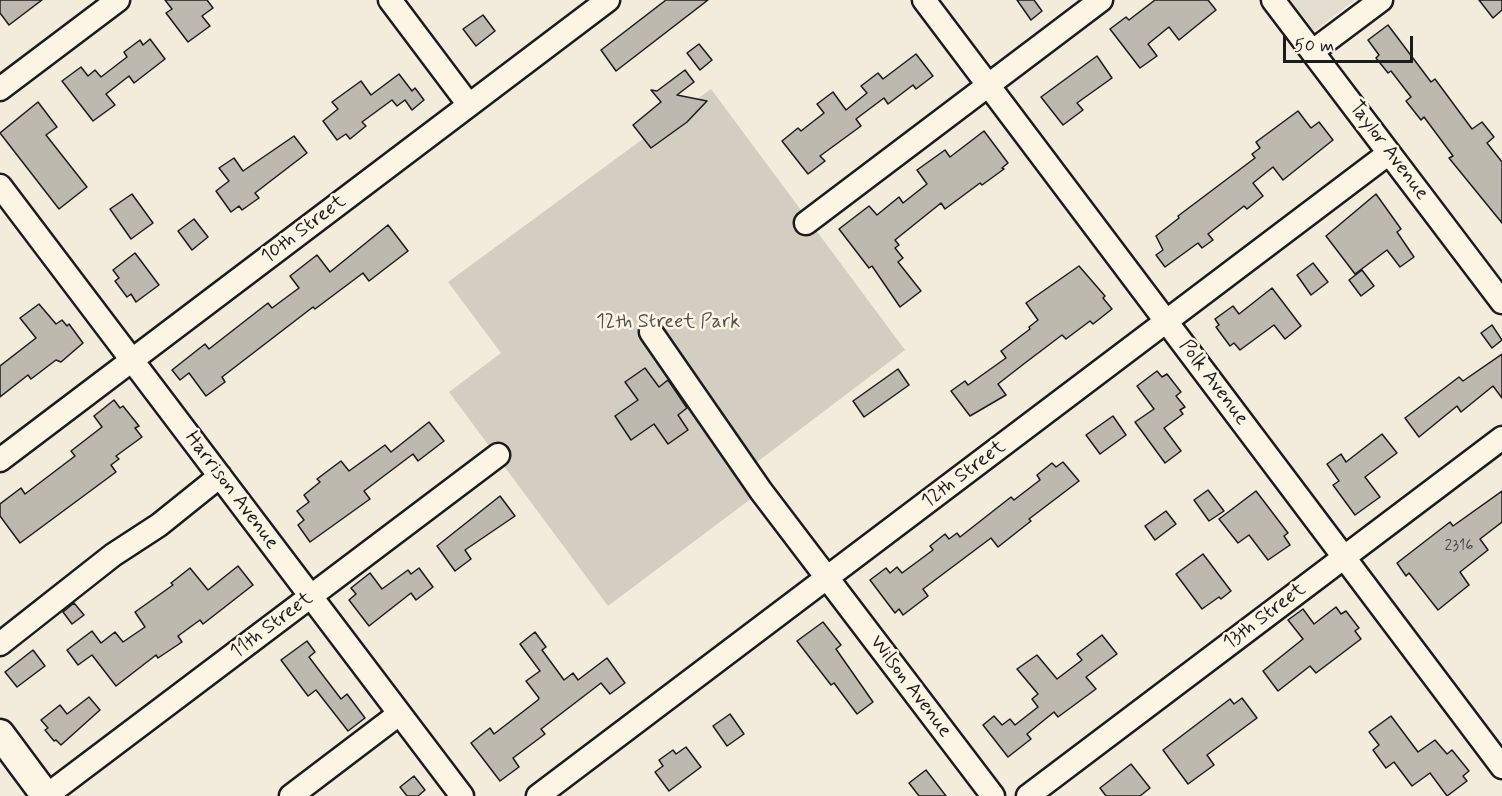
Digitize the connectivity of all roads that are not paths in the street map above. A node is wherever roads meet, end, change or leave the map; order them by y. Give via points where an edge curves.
1 (118, 0) edge
2 (390, 0) edge
3 (608, 0) edge
4 (924, 0) edge
5 (1101, 0) edge
6 (1274, 0) edge
7 (1381, 0) edge
8 (1313, 51) junction
9 (988, 84) junction
10 (0, 89) edge
11 (469, 105) junction
12 (1389, 153) junction
13 (0, 186) edge
14 (806, 223) dead end
15 (1502, 302) edge
16 (1167, 321) junction
17 (651, 332) dead end
18 (132, 360) junction
19 (1502, 438) edge
20 (498, 455) dead end
21 (0, 460) edge
22 (220, 477) junction
23 (1345, 557) junction
24 (826, 578) junction
25 (310, 597) junction
26 (0, 644) edge
27 (399, 714) junction
28 (0, 734) edge
29 (1502, 767) edge
30 (46, 796) edge
31 (291, 796) edge
32 (462, 796) edge
33 (538, 796) edge
34 (993, 796) edge
35 (1028, 796) edge

1 - 10 street
2 - 11 street
3 - 11 street, 10th Street
4 - 9 street, Polk Avenue
5 - 9 street
6 - 8 street, Taylor Avenue
7 - 8 street
8 - 12 street, Taylor Avenue
9 - 14 street
9 - 16 street, Polk Avenue
11 - 18 street, 10th Street
12 - 15 street, Taylor Avenue
12 - 16 street, 12th Street
13 - 18 street, Harrison Avenue
16 - 23 street, Polk Avenue
16 - 24 street, 12th Street
17 - 24 street, Wilson Avenue
18 - 21 street, 10th Street
18 - 22 street, Harrison Avenue
19 - 23 street, 13th Street
20 - 25 street, 11th Street
22 - 25 street, Harrison Avenue
22 - 26 street
23 - 29 street, Polk Avenue
23 - 35 street, 13th Street
24 - 33 street, 12th Street
24 - 34 street, Wilson Avenue
25 - 27 street, Harrison Avenue
25 - 30 street, 11th Street
27 - 31 street
27 - 32 street, Harrison Avenue
28 - 30 main road

